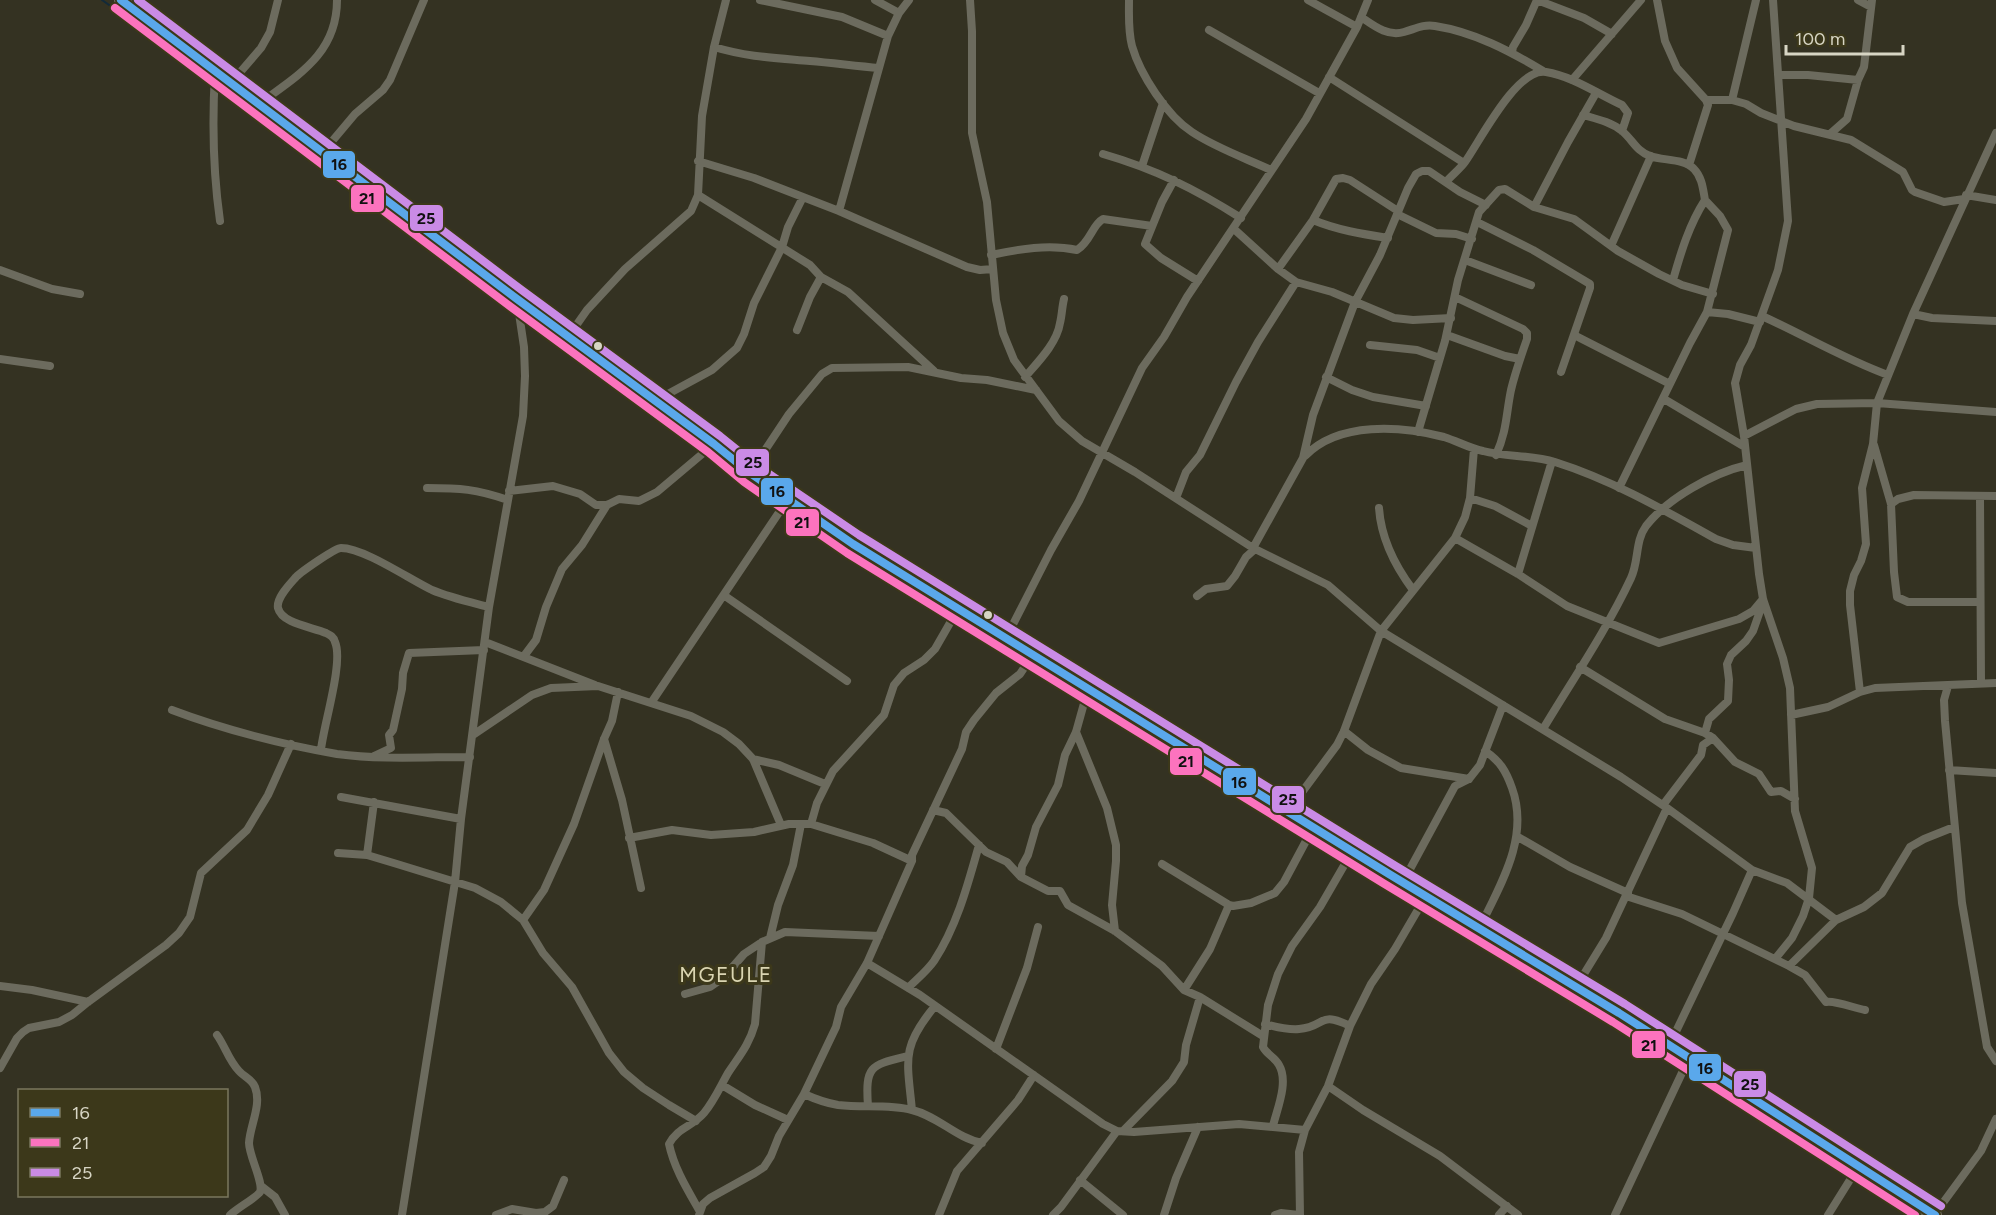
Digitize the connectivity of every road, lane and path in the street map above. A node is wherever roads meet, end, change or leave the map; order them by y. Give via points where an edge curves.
1 (121, 0) edge
2 (278, 0) edge
3 (337, 0) edge
4 (424, 0) edge
5 (726, 0) edge
6 (760, 0) edge
7 (875, 0) edge
8 (909, 0) edge
9 (970, 0) edge
10 (1128, 0) edge
11 (1308, 0) edge
12 (1368, 0) edge
13 (1537, 0) edge
14 (1641, 0) edge
15 (1657, 0) edge
16 (1756, 0) edge
17 (1773, 0) edge
18 (1858, 0) edge
19 (1871, 3) edge
20 (900, 13) junction
21 (1361, 17) junction
22 (1357, 27) junction
23 (1209, 30) dead end
24 (1612, 34) junction
25 (888, 36) junction
26 (714, 47) junction
27 (1512, 52) junction
28 (879, 68) junction
29 (1543, 71) junction
30 (215, 73) junction
31 (1778, 75) junction
32 (1329, 77) junction
33 (1572, 80) junction
34 (1858, 80) junction
35 (230, 84) junction
36 (1319, 93) junction
37 (1596, 93) junction
38 (1706, 100) junction
39 (1732, 100) junction
40 (1163, 103) junction
41 (259, 104) junction
42 (1583, 115) junction
43 (1780, 121) junction
44 (1622, 131) junction
45 (1996, 133) edge
46 (1830, 134) junction
47 (323, 152) junction
48 (1103, 154) dead end
49 (1651, 156) junction
50 (698, 161) junction
51 (1464, 164) junction
52 (1689, 165) junction
53 (1142, 166) junction
54 (1272, 170) junction
55 (1174, 180) junction
56 (1446, 182) junction
57 (698, 195) junction
58 (803, 197) junction
59 (1965, 197) junction
60 (1705, 200) junction
61 (1996, 200) edge
62 (1486, 205) junction
63 (1534, 207) junction
64 (839, 211) junction
65 (1398, 212) junction
66 (1241, 218) junction
67 (1313, 219) junction
68 (220, 220) dead end
69 (1477, 222) junction
70 (1152, 226) junction
71 (1234, 229) junction
72 (1388, 238) junction
73 (1472, 238) junction
74 (1611, 246) junction
75 (782, 248) junction
76 (992, 255) junction
77 (1465, 260) junction
78 (993, 269) junction
79 (1278, 269) junction
80 (0, 270) edge
81 (821, 277) junction
82 (1673, 280) junction
83 (1198, 281) junction
84 (1296, 282) junction
85 (1531, 285) dead end
86 (80, 294) dead end
87 (1713, 294) junction
88 (1455, 297) junction
89 (517, 299) junction
90 (1064, 299) dead end
91 (1355, 302) junction
92 (1707, 312) junction
93 (1913, 314) junction
94 (1451, 318) junction
95 (1761, 319) junction
96 (1996, 321) edge
97 (797, 330) dead end
98 (1447, 335) junction
99 (1574, 335) junction
100 (568, 337) junction
101 (1370, 345) dead end
102 (1440, 358) junction
103 (0, 359) edge
104 (1520, 359) junction
105 (50, 366) dead end
106 (935, 372) junction
107 (1561, 372) dead end
108 (1888, 375) junction
109 (1025, 377) junction
110 (1326, 377) junction
111 (1670, 384) junction
112 (1036, 390) junction
113 (1664, 399) junction
114 (655, 401) junction
115 (1877, 403) junction
116 (1426, 406) junction
117 (1996, 412) edge
118 (1418, 432) junction
119 (1744, 436) junction
120 (714, 444) junction
121 (1874, 444) junction
122 (1745, 447) junction
123 (1474, 449) junction
124 (1103, 453) junction
125 (1496, 454) junction
126 (1303, 458) junction
127 (1552, 461) junction
128 (1747, 465) junction
129 (750, 473) junction
130 (427, 488) dead end
131 (1620, 488) junction
132 (508, 495) junction
133 (1980, 496) junction
134 (1996, 496) edge
135 (1176, 498) junction
136 (1470, 498) junction
137 (788, 499) junction
138 (1892, 504) junction
139 (607, 505) junction
140 (1379, 508) dead end
141 (1662, 509) junction
142 (1532, 525) junction
143 (1455, 538) junction
144 (1254, 549) junction
145 (1756, 549) junction
146 (1518, 574) junction
147 (1413, 590) junction
148 (725, 596) junction
149 (1197, 596) dead end
150 (1762, 601) junction
151 (1980, 603) junction
152 (489, 607) junction
153 (958, 609) junction
154 (1608, 623) junction
155 (1381, 631) junction
156 (1006, 638) junction
157 (484, 646) junction
158 (1034, 653) junction
159 (524, 656) junction
160 (1580, 667) junction
161 (847, 681) dead end
162 (1981, 683) junction
163 (1996, 683) edge
164 (598, 686) junction
165 (1948, 686) junction
166 (1931, 687) junction
167 (1088, 689) junction
168 (618, 692) junction
169 (1860, 692) junction
170 (1944, 700) junction
171 (651, 703) junction
172 (1503, 705) junction
173 (172, 710) dead end
174 (1791, 715) junction
175 (1543, 729) junction
176 (1344, 731) junction
177 (1076, 732) junction
178 (1705, 734) junction
179 (473, 735) junction
180 (1713, 738) junction
181 (604, 739) junction
182 (291, 744) junction
183 (321, 750) junction
184 (1485, 751) junction
185 (372, 757) junction
186 (470, 757) junction
187 (753, 759) junction
188 (1949, 770) junction
189 (1996, 773) edge
190 (1469, 779) junction
191 (825, 784) junction
192 (341, 797) dead end
193 (1795, 799) junction
194 (374, 802) junction
195 (1665, 806) junction
196 (933, 810) junction
197 (1288, 811) junction
198 (461, 819) junction
199 (806, 824) junction
200 (781, 825) junction
201 (1314, 826) junction
202 (1954, 826) junction
203 (1518, 837) junction
204 (629, 838) junction
205 (979, 845) junction
206 (1353, 850) junction
207 (339, 853) dead end
208 (367, 855) junction
209 (912, 861) junction
210 (1162, 864) dead end
211 (1752, 870) junction
212 (1021, 877) junction
213 (455, 882) junction
214 (1403, 882) junction
215 (641, 888) dead end
216 (1627, 895) junction
217 (1426, 896) junction
218 (1809, 898) junction
219 (1229, 905) junction
220 (523, 920) junction
221 (1836, 920) junction
222 (1038, 927) dead end
223 (1479, 929) junction
224 (1115, 931) junction
225 (1723, 933) junction
226 (879, 936) junction
227 (766, 940) junction
228 (1775, 958) junction
229 (867, 963) junction
230 (1789, 966) junction
231 (0, 986) edge
232 (1576, 987) junction
233 (908, 988) junction
234 (1184, 990) junction
235 (685, 994) dead end
236 (1200, 997) junction
237 (88, 1002) junction
238 (935, 1006) junction
239 (1865, 1010) dead end
240 (1265, 1024) junction
241 (1350, 1026) junction
242 (217, 1035) dead end
243 (1263, 1036) junction
244 (1669, 1046) junction
245 (996, 1049) junction
246 (908, 1056) junction
247 (1689, 1058) junction
248 (1996, 1061) edge
249 (0, 1068) edge
250 (1034, 1075) junction
251 (722, 1085) junction
252 (1328, 1086) junction
253 (804, 1094) junction
254 (868, 1106) junction
255 (912, 1110) junction
256 (1996, 1119) edge
257 (789, 1120) junction
258 (696, 1121) junction
259 (1273, 1126) junction
260 (1198, 1127) junction
261 (1305, 1130) junction
262 (1120, 1131) junction
263 (1994, 1133) edge
264 (982, 1143) junction
265 (1858, 1167) junction
266 (564, 1180) dead end
267 (1080, 1180) junction
268 (261, 1186) junction
269 (1506, 1206) junction
270 (699, 1213) edge
271 (230, 1215) edge
272 (285, 1215) edge
273 (402, 1215) edge
274 (496, 1215) edge
275 (939, 1215) edge
276 (1053, 1215) edge
277 (1123, 1215) edge
278 (1164, 1215) edge
279 (1275, 1215) edge
280 (1299, 1215) edge
281 (1499, 1215) edge
282 (1518, 1215) edge
283 (1615, 1215) edge
284 (1828, 1215) edge
285 (1934, 1215) edge

1 - 30 main road
2 - 35 street via 270,32 261,48
3 - 41 street via 337,18 321,54
4 - 47 street via 387,85 355,114
5 - 26 street
6 - 25 street via 842,17
7 - 20 street
8 - 20 street
9 - 76 street via 972,133 987,202
10 - 40 street via 1132,45
11 - 22 street
12 - 21 street
13 - 24 street via 1584,18
13 - 27 street
14 - 24 street
15 - 38 street via 1665,41 1677,68
16 - 39 street
17 - 31 street
18 - 19 street
19 - 34 street via 1864,67
20 - 25 street
21 - 22 street
21 - 27 street via 1389,33 1433,26
22 - 32 street
23 - 36 street
24 - 33 street
25 - 28 street
26 - 28 street via 769,59
26 - 50 street
27 - 29 street
28 - 64 street
29 - 33 street
29 - 51 street via 1533,73 1512,93
30 - 35 main road
30 - 68 street via 213,146
31 - 34 street
31 - 43 street
32 - 36 street
32 - 51 street
33 - 37 street
34 - 46 street via 1847,119
35 - 41 main road
36 - 54 street
37 - 42 street
37 - 44 street via 1627,109
38 - 39 street
38 - 52 street via 1707,111
39 - 43 street
40 - 53 street
40 - 54 street via 1178,122 1194,133
41 - 47 main road
42 - 44 street
42 - 63 street
43 - 46 street
43 - 95 street via 1788,221 1778,270
44 - 49 street via 1634,147
45 - 59 street
46 - 59 street via 1851,140 1896,167 1915,192 1944,202
47 - 89 main road
48 - 53 street
49 - 52 street
49 - 74 street
50 - 57 street
50 - 58 street
51 - 56 street
52 - 60 street via 1702,184
53 - 55 street
54 - 66 street
55 - 66 street
55 - 70 street
56 - 62 street
56 - 65 street via 1429,171 1418,172
57 - 75 street
57 - 100 street via 691,211 625,269
58 - 64 street
58 - 75 street
59 - 61 street
59 - 93 street
60 - 82 street via 1685,239
60 - 87 street via 1728,230
62 - 63 street via 1499,190 1505,189
62 - 69 street
63 - 74 street via 1574,219
64 - 78 street via 967,267
65 - 67 street via 1350,180 1338,178
65 - 72 street
65 - 73 street via 1436,233
66 - 71 street
67 - 72 street via 1354,233
67 - 79 street
69 - 73 street
69 - 99 street via 1590,284
70 - 76 street via 1103,219 1077,250 1022,248
70 - 83 street via 1146,247
71 - 79 street
71 - 83 street
72 - 91 street
73 - 77 street
74 - 82 street
75 - 81 street via 810,265
75 - 114 street via 737,348 712,370
76 - 78 street
77 - 85 street
77 - 88 street
78 - 109 street via 1003,333
79 - 84 street
80 - 86 street via 52,289
81 - 97 street
81 - 106 street via 848,292
82 - 87 street
83 - 124 street via 1143,368
84 - 91 street
84 - 135 street via 1242,372 1200,455 1186,472
87 - 92 street
88 - 94 street
88 - 104 street via 1523,329 1527,335
89 - 100 main road
89 - 132 street via 525,376 523,416
90 - 109 street via 1057,334
91 - 94 street via 1402,320
91 - 110 street
92 - 95 street
92 - 111 street
93 - 96 street
93 - 108 street
94 - 98 street
95 - 108 street
95 - 119 street via 1735,383
98 - 102 street
98 - 104 street
99 - 107 street
99 - 111 street
100 - 114 main road
101 - 102 street via 1417,350
102 - 116 street
103 - 105 street
104 - 125 street
106 - 112 street
106 - 129 street via 908,367 832,368 822,374 789,414
108 - 115 street
109 - 112 street
110 - 116 street via 1373,397
110 - 126 street
111 - 113 street
112 - 124 street via 1059,421
113 - 122 street
113 - 131 street
114 - 120 main road
115 - 117 street
115 - 119 street via 1817,404 1796,409
115 - 121 street
116 - 118 street
118 - 123 street
118 - 126 street via 1356,430 1321,442
119 - 122 street
120 - 129 main road
120 - 139 street via 657,492 639,501 619,499
121 - 138 street
121 - 169 street via 1862,488 1866,544 1850,591
122 - 128 street
123 - 125 street
123 - 136 street
124 - 135 street
124 - 156 street
125 - 127 street
126 - 144 street
127 - 131 street
127 - 142 street
128 - 141 street via 1726,470
128 - 145 street
129 - 137 main road
130 - 132 street via 464,488
131 - 141 street
132 - 139 street via 554,486 580,494 596,505
132 - 152 street
133 - 134 street
133 - 138 street via 1914,495
133 - 151 street
135 - 144 street
136 - 142 street
136 - 143 street
137 - 148 street
137 - 153 main road
138 - 151 street via 1897,597 1908,602
139 - 159 street via 562,569 539,633
140 - 147 street via 1391,552
141 - 145 street via 1716,539
141 - 154 street via 1641,534 1632,576
142 - 146 street
143 - 146 street
143 - 147 street
144 - 149 street via 1227,586 1206,589
144 - 155 street via 1328,585
145 - 150 street
146 - 154 street via 1567,606
147 - 155 street
148 - 161 street
148 - 171 street
150 - 154 street via 1739,619 1666,643
150 - 174 street via 1788,673
150 - 178 street via 1753,631 1727,664 1728,701 1709,719
151 - 162 street
152 - 157 street
152 - 183 street via 432,590 353,550 335,549 306,567 278,606 289,620 335,640 336,668
153 - 156 main road
153 - 191 street via 935,649 894,685 884,715
154 - 160 street
155 - 172 street
155 - 176 street
156 - 158 main road
157 - 159 street
157 - 179 street
157 - 185 street via 409,652 389,735 391,748
158 - 167 main road
158 - 196 street via 1020,674 996,693 966,732
159 - 164 street
160 - 175 street
160 - 178 street via 1665,719
162 - 163 street
162 - 165 street
164 - 168 street
164 - 179 street via 551,688 532,695
165 - 166 street
165 - 170 street
166 - 169 street
166 - 170 street
167 - 177 street
167 - 197 main road
168 - 171 street
168 - 181 street
169 - 174 street via 1828,707
170 - 188 street
171 - 187 street via 723,732
172 - 175 street
172 - 184 street
173 - 182 street via 206,723
174 - 193 street
175 - 195 street
176 - 190 street via 1401,768
176 - 197 street
177 - 212 street via 1065,755 1058,785 1036,827
177 - 224 street via 1107,808 1116,845 1112,905
178 - 180 street
179 - 186 street
180 - 193 street via 1735,762 1759,774 1771,792 1781,791
180 - 195 street via 1703,745 1701,755
181 - 204 street
181 - 220 street via 574,824 544,890
182 - 183 street
182 - 237 street via 247,830 201,873 190,917 178,933
183 - 185 street
184 - 190 street
184 - 203 street via 1502,765 1507,776 1517,805
185 - 186 street
186 - 198 street
187 - 191 street
187 - 200 street
188 - 189 street
188 - 202 street
190 - 214 street via 1449,794
191 - 199 street
192 - 194 street
193 - 218 street via 1800,833 1812,868
194 - 198 street
194 - 208 street
195 - 211 street
195 - 216 street
196 - 205 street via 946,813
196 - 209 street
197 - 201 main road
198 - 213 street
199 - 200 street
199 - 209 street via 873,843
199 - 227 street
200 - 204 street via 711,835 672,830
201 - 206 main road
201 - 219 street via 1275,893 1251,903
202 - 221 street via 1910,847 1882,893
202 - 248 street via 1962,903 1987,1047
203 - 216 street
203 - 223 street via 1504,878
204 - 215 street
205 - 212 street via 1007,862
205 - 233 street via 947,937 933,962
206 - 214 main road
206 - 240 street via 1292,946 1278,974
207 - 208 street
208 - 213 street
209 - 226 street
210 - 219 street
211 - 218 street via 1787,883
211 - 225 street
212 - 224 street via 1048,891 1060,891 1068,905
213 - 220 street via 475,888
213 - 273 street
214 - 217 main road
216 - 225 street
216 - 232 street
217 - 223 main road
217 - 241 street via 1371,984
218 - 221 street
218 - 228 street via 1792,938
219 - 234 street via 1210,949
220 - 258 street via 543,953 572,987 619,1065 643,1088
221 - 230 street
222 - 245 street
223 - 232 main road
224 - 234 street via 1162,966
225 - 228 street
225 - 244 street
226 - 227 street via 785,932
226 - 229 street
227 - 235 street via 744,954 710,987
227 - 251 street via 755,1024 745,1052
228 - 230 street
229 - 233 street
229 - 253 street via 841,1007 836,1027
230 - 239 street via 1805,975 1826,1002
231 - 237 street
232 - 244 main road
233 - 238 street
234 - 236 street
236 - 243 street
236 - 262 street via 1184,1062 1172,1081
237 - 249 street via 59,1022 23,1032
238 - 245 street
238 - 246 street via 911,1040
240 - 241 street via 1302,1029 1332,1018
240 - 243 street
241 - 252 street
242 - 268 street via 239,1071 255,1087 249,1143
243 - 259 street via 1264,1050 1280,1065 1282,1077
244 - 247 main road
245 - 250 street
246 - 254 street via 873,1067 867,1089
246 - 255 street
247 - 265 main road
247 - 283 street
250 - 262 street via 1103,1124
250 - 264 street
251 - 257 street
251 - 258 street
252 - 261 street
252 - 269 street via 1440,1156
253 - 254 street via 823,1102
253 - 257 street
254 - 255 street
255 - 264 street
256 - 263 street
257 - 270 street via 764,1167 710,1197
258 - 270 street via 677,1132 669,1143 676,1168
259 - 260 street
259 - 261 street
260 - 262 street
260 - 278 street
261 - 280 street via 1299,1152
262 - 267 street
263 - 285 street
264 - 275 street via 957,1171
265 - 284 street
265 - 285 main road
266 - 274 street via 553,1206 545,1212 512,1209
267 - 276 street
267 - 277 street
268 - 271 street via 257,1196
268 - 272 street via 275,1197
269 - 281 street
269 - 282 street
279 - 280 street

